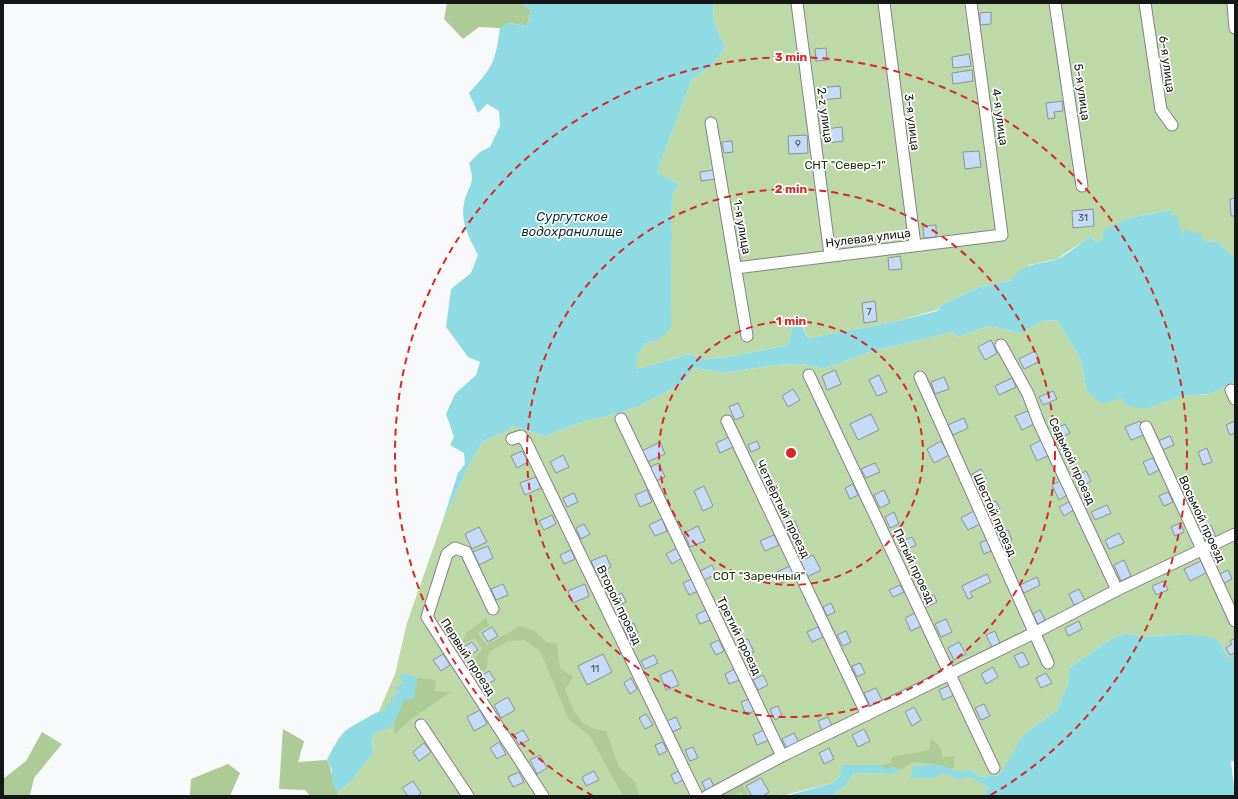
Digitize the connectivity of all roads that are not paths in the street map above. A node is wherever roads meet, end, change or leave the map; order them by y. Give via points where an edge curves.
1 (797, 3) edge
2 (884, 3) edge
3 (971, 3) edge
4 (1055, 3) edge
5 (1145, 3) edge
6 (1233, 3) edge
7 (1235, 28) edge
8 (711, 123) dead end
9 (1172, 124) dead end
10 (1082, 186) dead end
11 (1002, 235) joint
12 (915, 245) junction
13 (830, 255) junction
14 (736, 268) junction
15 (748, 336) dead end
16 (1001, 345) dead end
17 (809, 375) dead end
18 (920, 377) dead end
19 (621, 419) dead end
20 (727, 421) dead end
21 (1146, 427) dead end
22 (512, 439) dead end
23 (1235, 534) edge
24 (1202, 551) junction
25 (1117, 590) junction
26 (493, 609) dead end
27 (1235, 621) edge
28 (1034, 633) junction
29 (1048, 663) dead end
30 (950, 674) junction
31 (867, 715) junction
32 (421, 725) dead end
33 (782, 756) junction
34 (994, 768) dead end
35 (468, 796) edge
36 (543, 796) edge
37 (697, 796) edge
38 (707, 796) edge

1 - 13 street, 2-z улица
2 - 12 street, 3-я улица
3 - 11 street, 4-я улица
4 - 10 street, 5-я улица
5 - 9 street, 6-я улица via 1161,110
6 - 7 street
8 - 14 street, 1-я улица
11 - 12 street, Нулевая улица
12 - 13 street, Нулевая улица
13 - 14 street, Нулевая улица
14 - 15 street, 1-я улица
16 - 25 street, Седьмой проезд via 1028,394
17 - 30 street, Пятый проезд
18 - 28 street, Шестой проезд
19 - 33 street, Третий проезд
20 - 31 street, Четвёртый проезд
21 - 24 street, Восьмой проезд
22 - 37 street, Второй проезд via 521,436 526,442
23 - 24 street
24 - 25 street
24 - 27 street, Восьмой проезд
25 - 28 street
26 - 36 street, Первый проезд via 466,552 455,548 447,554 427,618
28 - 29 street, Шестой проезд
28 - 30 street
30 - 31 street
30 - 34 street, Пятый проезд
31 - 33 street
32 - 35 street
33 - 38 street

